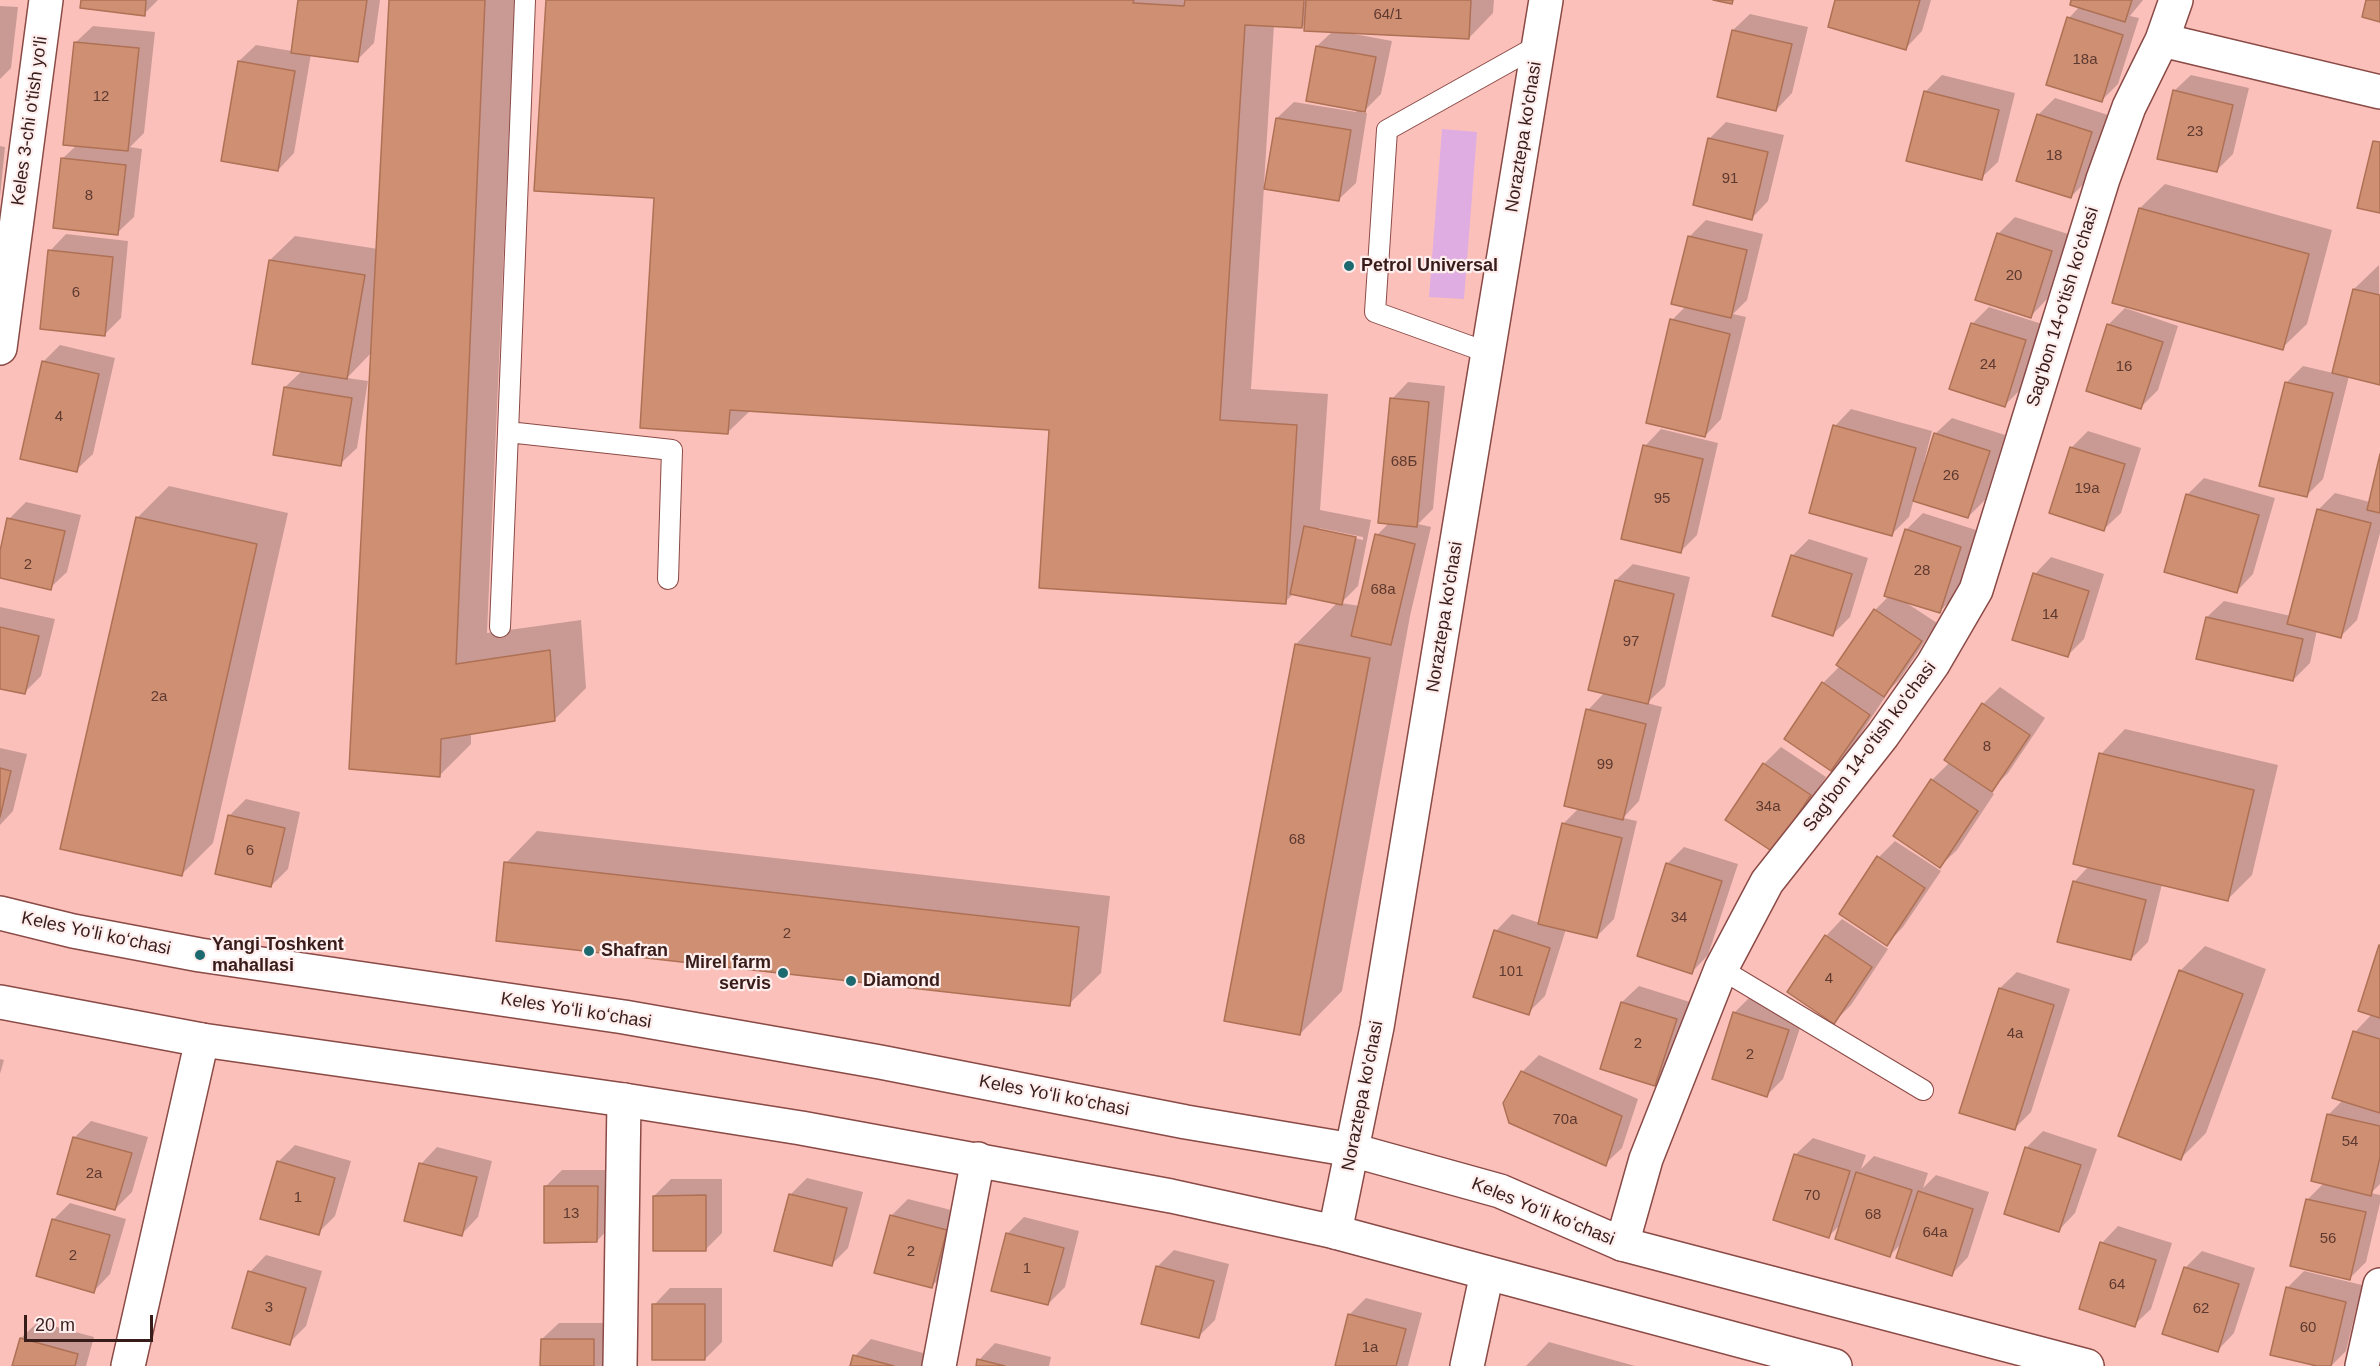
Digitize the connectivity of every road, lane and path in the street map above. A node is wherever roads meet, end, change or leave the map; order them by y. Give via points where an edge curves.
1 (46, 0) edge
2 (525, 0) edge
3 (1546, 0) edge
4 (2176, 0) edge
5 (2162, 40) junction
6 (1539, 45) junction
7 (2380, 92) edge
8 (0, 348) edge
9 (1489, 353) junction
10 (508, 432) junction
11 (668, 579) dead end
12 (500, 627) dead end
13 (0, 913) edge
14 (1721, 969) junction
15 (0, 1002) edge
16 (202, 1040) junction
17 (1923, 1090) dead end
18 (624, 1100) junction
19 (1352, 1150) junction
20 (978, 1159) junction
21 (1335, 1232) junction
22 (1622, 1244) junction
23 (1487, 1273) junction
24 (2380, 1285) edge
25 (128, 1366) edge
26 (620, 1366) edge
27 (939, 1366) edge
28 (1467, 1366) edge
29 (1835, 1366) edge
30 (2087, 1366) edge
31 (2362, 1366) edge

1 - 8 main road, Keles 3-chi o'tish yo'li
2 - 10 lane
3 - 6 main road, Noraztepa ko'chasi
4 - 5 main road, Sag'bon 14-o'tish ko'chasi
5 - 7 main road
5 - 14 main road, Sag'bon 14-o'tish ko'chasi via 2129,107 2103,179 1976,590 1933,664 1883,735 1767,882
6 - 9 main road, Noraztepa ko'chasi
6 - 9 lane via 1387,130 1375,312
9 - 19 main road, Noraztepa ko'chasi via 1377,1027
10 - 11 lane via 672,450
10 - 12 lane
13 - 19 main road, Keles Yoʻli koʻchasi via 200,956 624,1017
14 - 17 lane
14 - 22 main road, Sag'bon 14-o'tish ko'chasi via 1646,1159
15 - 16 main road
16 - 18 main road
16 - 25 main road
18 - 20 main road
18 - 26 main road
19 - 21 main road, Noraztepa ko'chasi
19 - 22 main road, Keles Yoʻli koʻchasi via 1500,1191
20 - 21 main road
20 - 27 main road
21 - 23 main road
22 - 30 main road, Keles Yoʻli koʻchasi
23 - 28 main road
23 - 29 main road
24 - 31 main road

